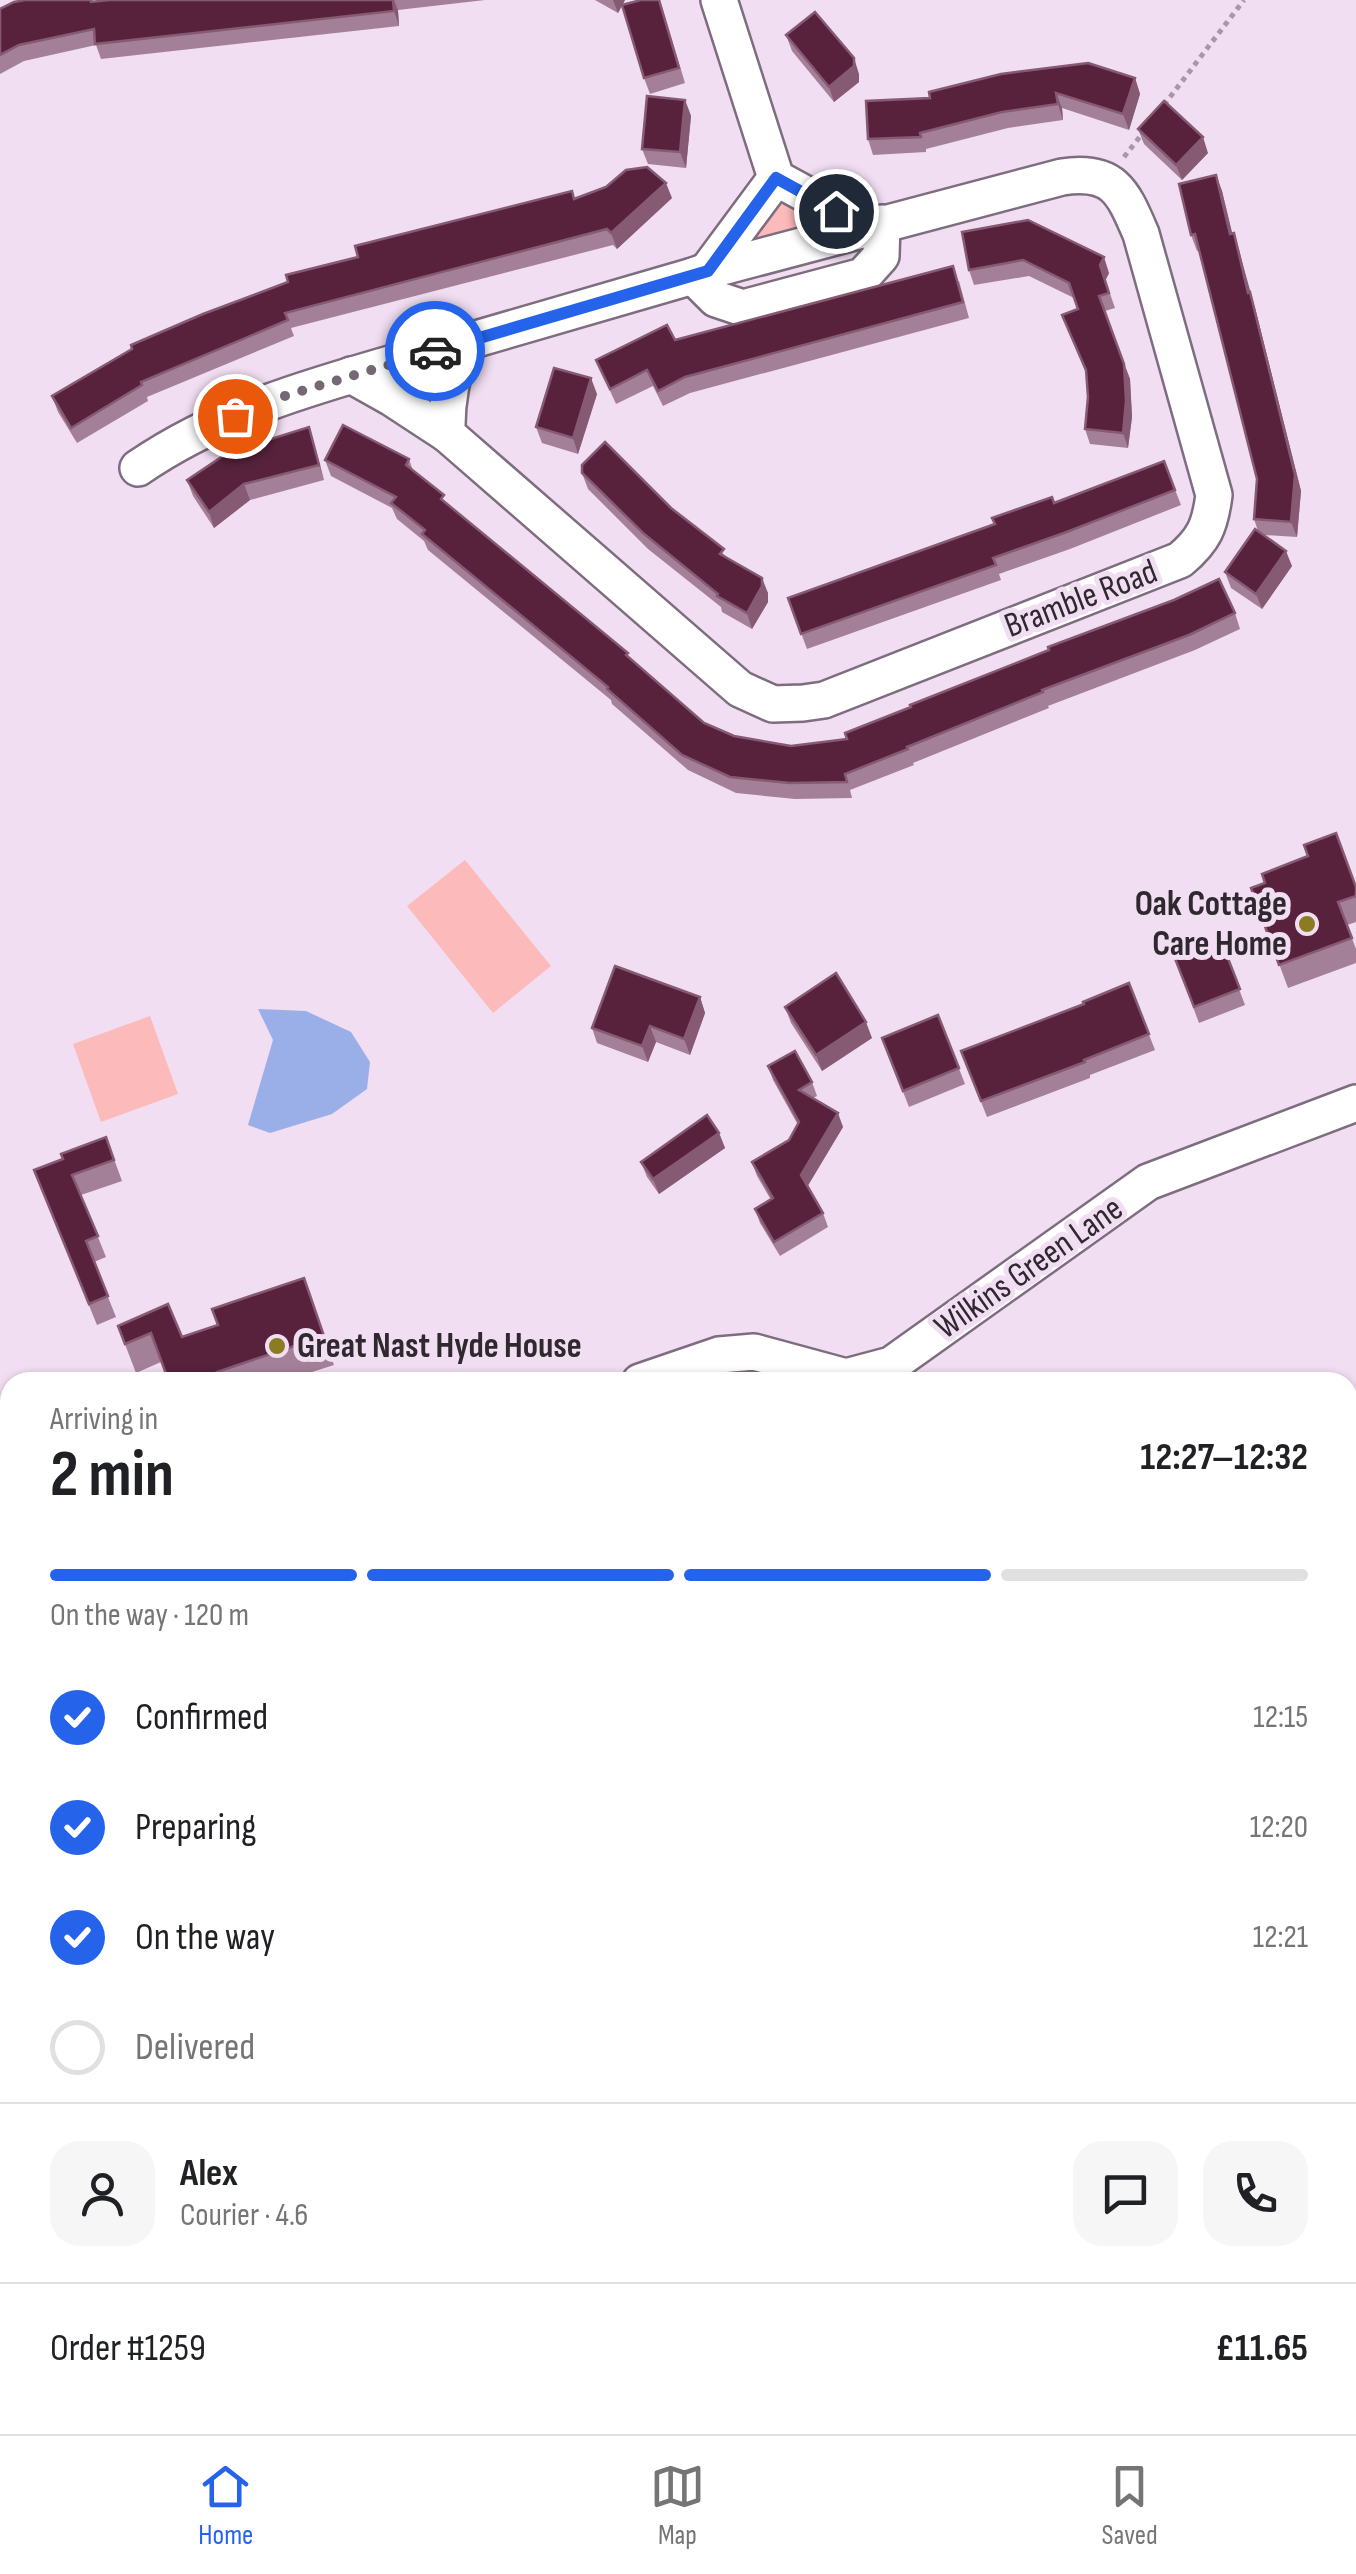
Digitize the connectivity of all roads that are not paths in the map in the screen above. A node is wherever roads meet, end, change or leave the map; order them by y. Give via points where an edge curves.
1 (719, 0) edge
2 (776, 178) junction
3 (874, 225) junction
4 (700, 274) junction
5 (463, 343) junction
6 (351, 376) junction
7 (447, 434) junction
8 (138, 468) dead end
9 (1356, 1102) edge
10 (669, 1372) edge
11 (825, 1372) edge
12 (865, 1372) edge

1 - 2 street
2 - 3 street
2 - 4 street
3 - 4 street
3 - 7 street, Bramble Road via 1062,177 1107,179 1142,234 1214,495 1198,546 1180,560 824,700 773,704 740,689
4 - 5 street
5 - 6 street
5 - 7 street via 446,403
6 - 7 street, Bramble Road
6 - 8 street via 268,401
9 - 12 street, Wilkins Green Lane via 1148,1182 891,1364
10 - 11 street, Wilkins Green Lane via 719,1355 754,1352

